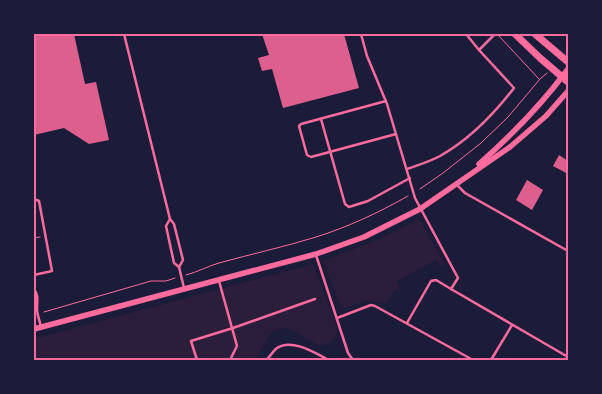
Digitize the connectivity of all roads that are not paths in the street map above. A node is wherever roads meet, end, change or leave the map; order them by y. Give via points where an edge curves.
1 (124, 34) edge
2 (361, 34) edge
3 (466, 34) edge
4 (496, 34) edge
5 (514, 34) edge
6 (535, 34) edge
7 (479, 50) junction
8 (568, 62) edge
9 (568, 68) edge
10 (562, 77) junction
11 (568, 82) edge
12 (568, 91) edge
13 (386, 101) junction
14 (322, 118) junction
15 (396, 134) junction
16 (330, 151) junction
17 (406, 169) junction
18 (410, 178) junction
19 (464, 178) junction
20 (456, 184) junction
21 (34, 199) edge
22 (420, 209) junction
23 (170, 219) junction
24 (568, 251) edge
25 (316, 254) junction
26 (179, 267) junction
27 (34, 275) edge
28 (219, 280) junction
29 (34, 289) edge
30 (451, 289) junction
31 (184, 290) junction
32 (315, 299) dead end
33 (34, 306) edge
34 (37, 309) junction
35 (337, 318) junction
36 (407, 323) junction
37 (512, 324) junction
38 (41, 327) junction
39 (233, 328) junction
40 (34, 329) edge
41 (568, 357) edge
42 (196, 360) edge
43 (230, 360) edge
44 (266, 360) edge
45 (329, 360) edge
46 (354, 360) edge
47 (473, 360) edge
48 (491, 360) edge

1 - 23 lane
2 - 13 lane
3 - 7 lane
4 - 7 lane
5 - 10 main road
6 - 8 main road
7 - 17 lane via 514,88 462,142 439,157
9 - 10 street
10 - 11 main road
10 - 19 street via 505,141
12 - 19 street via 510,148
13 - 14 lane
13 - 15 lane
14 - 16 lane
14 - 16 lane via 299,126 307,155
15 - 16 lane
15 - 17 lane
16 - 18 lane via 348,207 368,201
17 - 18 lane
18 - 22 lane
19 - 20 street
20 - 22 street
20 - 24 lane via 465,193
21 - 27 lane via 39,201 52,271
22 - 25 street via 354,241
22 - 30 lane via 458,278
23 - 26 lane via 183,260
23 - 26 lane via 166,226 174,263
25 - 28 street
25 - 35 lane
26 - 31 lane
28 - 31 street
28 - 39 lane
29 - 34 lane via 39,303
30 - 36 lane via 436,280 431,281
30 - 37 lane
31 - 38 street
32 - 39 lane
33 - 34 lane
34 - 38 lane
35 - 36 lane via 371,305
35 - 46 lane via 348,353
36 - 47 lane
37 - 41 lane
37 - 48 lane
38 - 40 street
39 - 42 lane via 191,341
39 - 43 lane via 237,346
44 - 45 lane via 278,348 290,344

